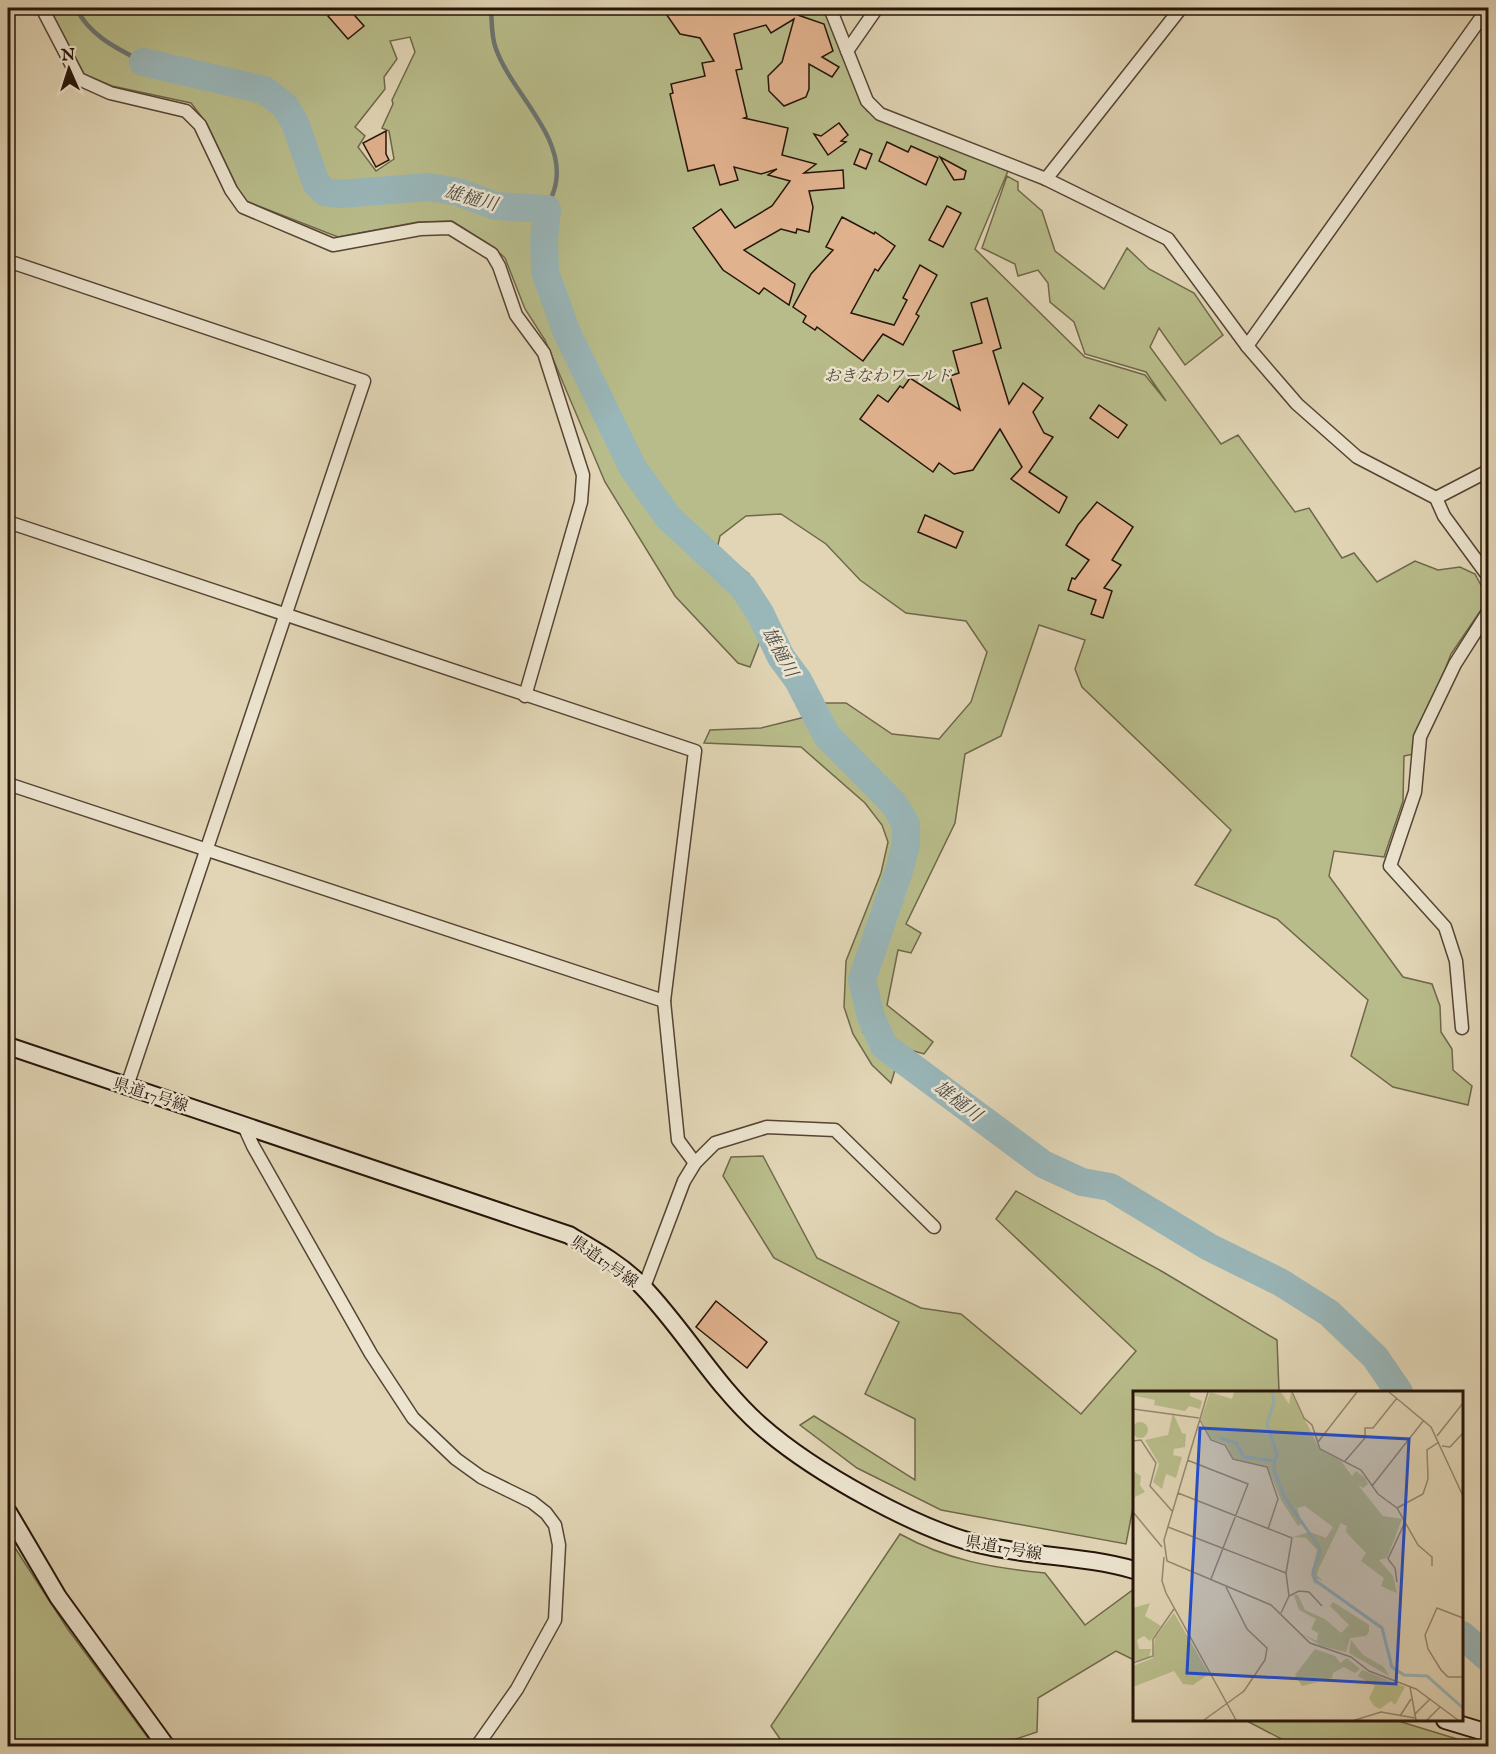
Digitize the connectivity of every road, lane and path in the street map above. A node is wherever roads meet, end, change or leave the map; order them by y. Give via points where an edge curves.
1 (42, 8) edge
2 (830, 8) edge
3 (877, 8) edge
4 (1181, 8) edge
5 (1488, 8) edge
6 (847, 51) junction
7 (1046, 179) junction
8 (8, 261) edge
9 (1247, 346) junction
10 (1488, 471) edge
11 (1437, 498) junction
12 (8, 522) edge
13 (1488, 576) edge
14 (1488, 612) edge
15 (285, 615) junction
16 (525, 696) junction
17 (8, 784) edge
18 (207, 851) junction
19 (664, 1001) junction
20 (1462, 1028) dead end
21 (8, 1046) edge
22 (127, 1086) junction
23 (243, 1124) junction
24 (695, 1163) junction
25 (934, 1227) dead end
26 (644, 1287) junction
27 (8, 1512) edge
28 (1133, 1570) edge
29 (1452, 1721) edge
30 (1488, 1733) edge
31 (166, 1746) edge
32 (477, 1746) edge

1 - 16 street via 79,79 110,93 186,111 194,118 243,207 333,245 420,228 450,228 492,254 516,315 544,353 583,476 581,502
2 - 6 street
3 - 6 street
4 - 7 street
5 - 9 street
6 - 7 street via 867,101 880,114
7 - 9 street via 1168,239
8 - 15 street via 364,381
9 - 11 street via 1298,404 1357,457
10 - 11 street
11 - 13 street via 1444,516
12 - 15 street
14 - 20 street via 1455,664 1420,736 1415,792 1390,866 1445,927 1456,960
15 - 16 street
15 - 18 street
16 - 19 street via 695,751
17 - 18 street
18 - 19 street
18 - 22 street
19 - 24 street via 678,1140
21 - 22 main road, 県道17号線
22 - 23 main road, 県道17号線
23 - 26 main road, 県道17号線 via 569,1235
23 - 32 street via 370,1354 413,1418 456,1459 481,1477 532,1502 555,1526 559,1545 555,1620 517,1689
24 - 25 street via 715,1143 767,1127 835,1130
24 - 26 street via 684,1181
26 - 28 main road, 県道17号線 via 726,1391 759,1425 804,1460 913,1520 955,1538
27 - 31 main road via 64,1606
29 - 30 main road

